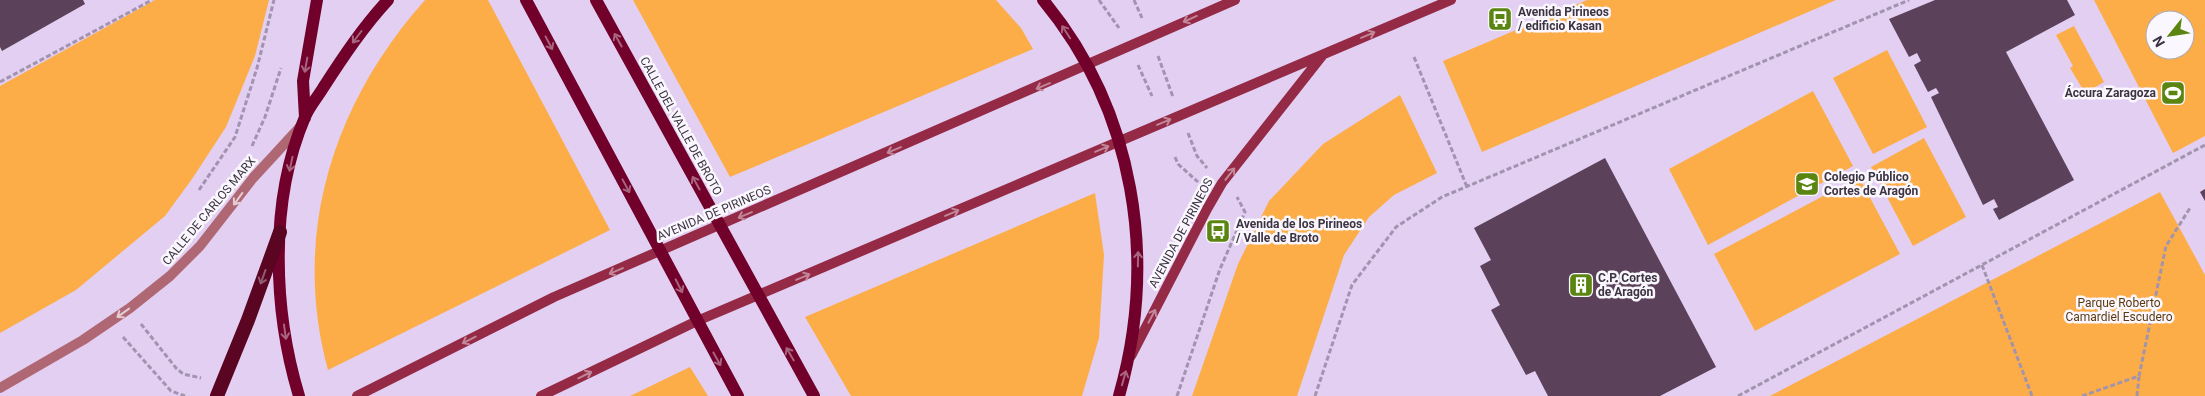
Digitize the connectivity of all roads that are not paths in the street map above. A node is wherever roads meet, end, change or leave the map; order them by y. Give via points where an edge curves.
1 (317, 0) edge
2 (388, 0) edge
3 (526, 0) edge
4 (596, 0) edge
5 (1043, 0) edge
6 (1235, 0) edge
7 (1451, 0) edge
8 (1323, 54) junction
9 (1087, 66) junction
10 (304, 120) junction
11 (1119, 141) junction
12 (719, 226) junction
13 (280, 232) junction
14 (661, 251) junction
15 (758, 296) junction
16 (697, 321) junction
17 (1130, 360) junction
18 (0, 388) edge
19 (217, 396) edge
20 (299, 396) edge
21 (357, 396) edge
22 (541, 396) edge
23 (738, 396) edge
24 (814, 396) edge
25 (1119, 396) edge

1 -> 10 main road via 303,81
2 -> 10 main road via 348,49
3 -> 14 main road
12 -> 4 main road, CALLE DEL VALLE DE BROTO
9 -> 5 main road, AVENIDA DE PIRINEOS
6 -> 9 main road, AVENIDA DE PIRINEOS
8 -> 7 main road, AVENIDA DE PIRINEOS
11 -> 8 main road, AVENIDA DE PIRINEOS
17 -> 8 main road, AVENIDA DE PIRINEOS via 1222,183
9 - 11 main road, AVENIDA DE PIRINEOS
9 -> 12 main road, AVENIDA DE PIRINEOS
10 -> 13 main road via 290,166
10 -> 18 street, CALLE DE CARLOS MARX via 200,246 170,276 90,335
15 -> 11 main road, AVENIDA DE PIRINEOS
17 -> 11 main road, AVENIDA DE PIRINEOS via 1137,305 1138,250 1132,195
12 - 14 main road, AVENIDA DE PIRINEOS
12 - 15 main road, CALLE DEL VALLE DE BROTO
13 -> 19 highway
13 -> 20 main road via 280,297 289,362
14 -> 16 main road
14 -> 21 main road, AVENIDA DE PIRINEOS via 554,297
15 - 16 main road, AVENIDA DE PIRINEOS
24 -> 15 main road, CALLE DEL VALLE DE BROTO
22 -> 16 main road, AVENIDA DE PIRINEOS
16 -> 23 main road
25 -> 17 main road, AVENIDA DE PIRINEOS

